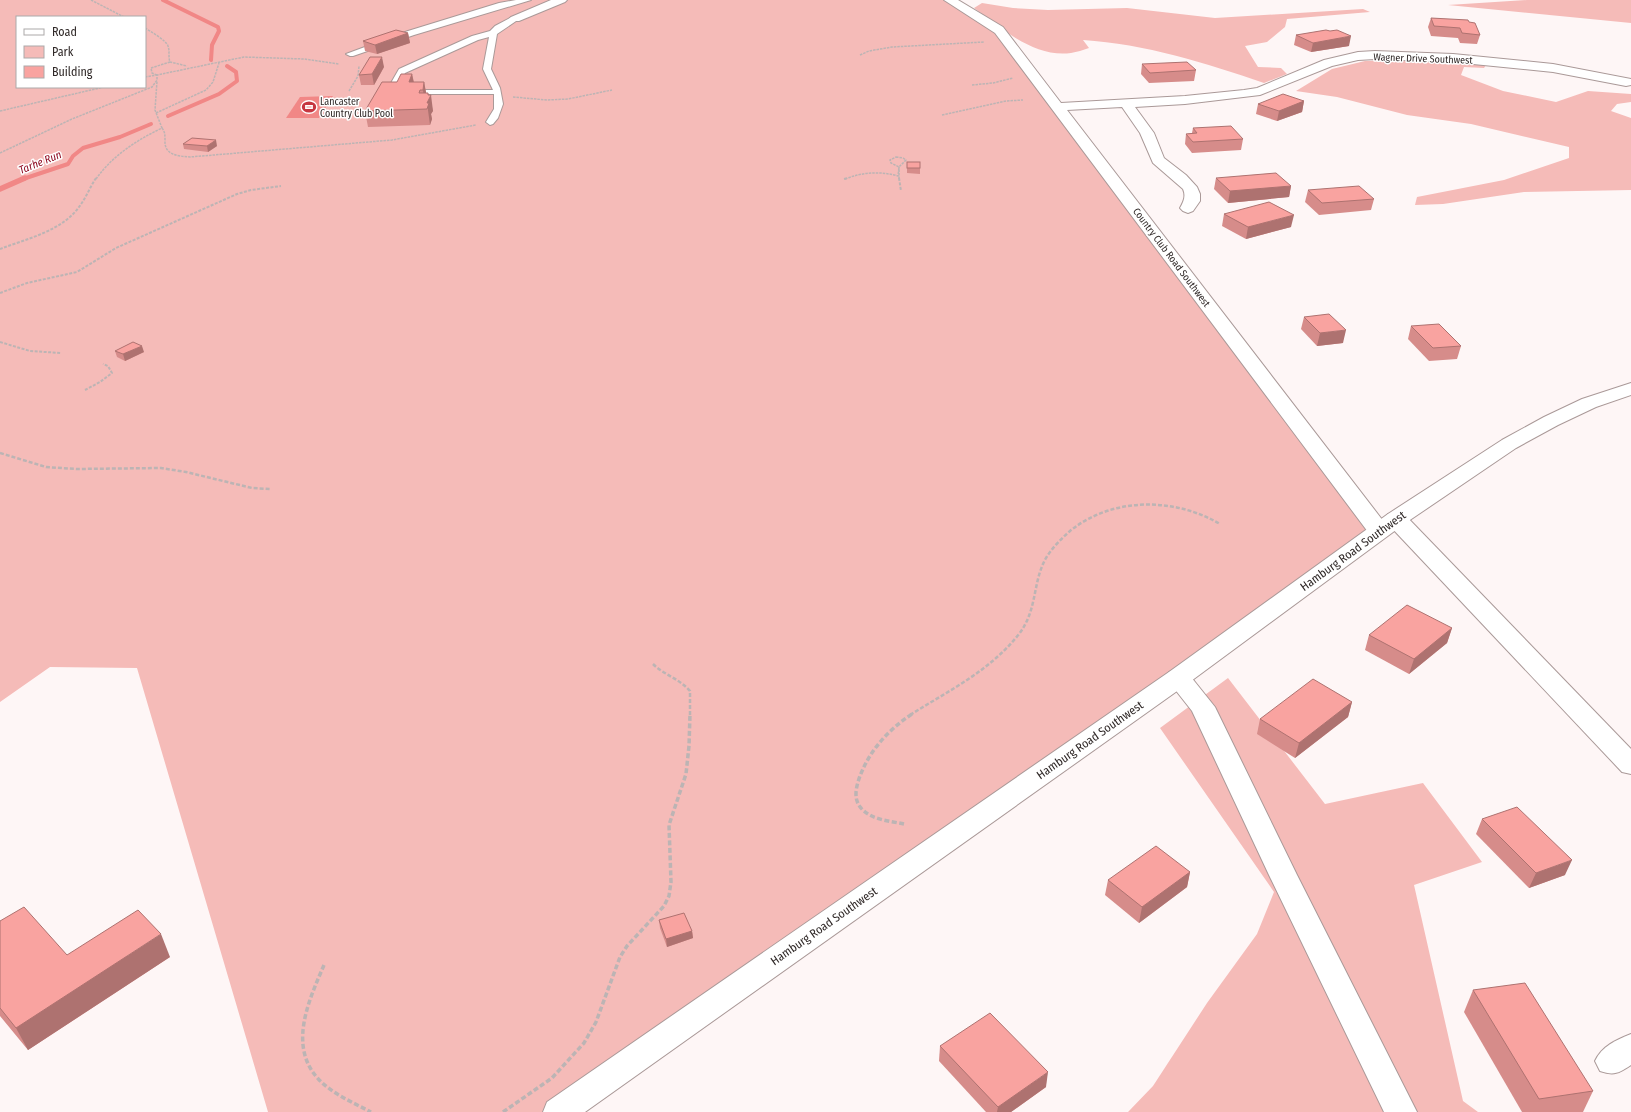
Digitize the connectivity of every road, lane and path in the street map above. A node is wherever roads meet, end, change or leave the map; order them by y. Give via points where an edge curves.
1 (91, 0) edge
2 (526, 0) edge
3 (561, 0) edge
4 (950, 0) edge
5 (122, 16) edge
6 (515, 19) joint
7 (146, 29) edge
8 (493, 33) junction
9 (990, 42) dead end
10 (350, 54) joint
11 (860, 55) dead end
12 (170, 62) junction
13 (220, 62) junction
14 (195, 66) junction
15 (345, 66) dead end
16 (352, 67) dead end
17 (359, 68) junction
18 (157, 75) junction
19 (1014, 76) dead end
20 (146, 77) edge
21 (157, 80) junction
22 (1626, 82) dead end
23 (972, 85) dead end
24 (100, 88) edge
25 (612, 90) dead end
26 (349, 91) dead end
27 (417, 92) edge
28 (397, 93) edge
29 (498, 95) junction
30 (1023, 100) dead end
31 (1126, 103) junction
32 (1058, 107) junction
33 (0, 111) edge
34 (156, 113) junction
35 (942, 115) dead end
36 (490, 122) joint
37 (162, 128) junction
38 (0, 153) edge
39 (899, 167) junction
40 (898, 176) junction
41 (844, 179) dead end
42 (281, 186) dead end
43 (900, 191) dead end
44 (1188, 208) dead end
45 (0, 249) edge
46 (0, 293) edge
47 (0, 342) edge
48 (61, 353) dead end
49 (103, 364) dead end
50 (1631, 389) edge
51 (85, 390) dead end
52 (0, 453) edge
53 (270, 489) dead end
54 (1220, 524) dead end
55 (1388, 525) junction
56 (653, 664) dead end
57 (1178, 678) junction
58 (1631, 765) edge
59 (904, 824) dead end
60 (324, 966) dead end
61 (371, 1112) edge
62 (503, 1112) edge
63 (559, 1112) edge
64 (1401, 1112) edge

1 - 5 path
2 - 10 lane via 411,33
3 - 6 street
4 - 32 street, Country Club Road Southwest via 999,30
6 - 8 lane
7 - 12 path via 167,43
8 - 28 lane via 475,38 402,71 390,90
8 - 29 lane via 487,69
9 - 11 path via 892,47
10 - 17 path
12 - 14 path
12 - 18 path via 151,68 152,73
13 - 14 path
13 - 15 path via 258,57 304,59
13 - 34 path via 216,67 215,81 206,90
14 - 18 path
16 - 17 path
17 - 26 path via 358,78
18 - 20 path
18 - 21 path
19 - 23 path via 1002,82
21 - 34 path via 159,90
21 - 38 path via 152,87 138,94 72,119
22 - 31 street, Wagner Drive Southwest via 1553,68 1445,58 1375,55 1328,63 1260,91
24 - 33 path
25 - 29 path via 568,99 547,100
27 - 29 lane
29 - 36 lane via 496,117
30 - 35 path via 1006,101
31 - 32 street, Wagner Drive Southwest
31 - 44 street via 1147,133 1158,160 1190,187 1193,194
32 - 55 street, Country Club Road Southwest
34 - 37 path
36 - 37 path via 388,141 200,156 174,155 167,151 164,146 165,132
37 - 45 path via 114,158 90,186 83,204 69,217 47,230
39 - 39 path via 905,163 905,159 892,158 891,163
39 - 40 path
40 - 41 path via 870,172
40 - 43 path
42 - 46 path via 237,194 116,248 77,272 27,283
47 - 48 path via 36,353
49 - 51 path via 108,366 112,373
50 - 55 street, Hamburg Road Southwest via 1589,403 1509,444
52 - 53 path via 46,467 161,468 246,487
54 - 59 path via 1200,512 1157,505 1127,506 1097,514 1080,523 1066,535 1046,558 1034,606 1027,622 1012,642 978,672 912,713 887,732 860,770 856,802 865,813 882,820
55 - 57 street, Hamburg Road Southwest
55 - 58 street, Country Club Road Southwest
56 - 62 path via 659,671 686,684 690,691 686,774 669,825 669,896 664,906 620,957 596,1022 584,1043 552,1078
57 - 63 street, Hamburg Road Southwest
57 - 64 street via 1203,707
60 - 61 path via 304,1021 303,1047 306,1060 316,1075 331,1089

